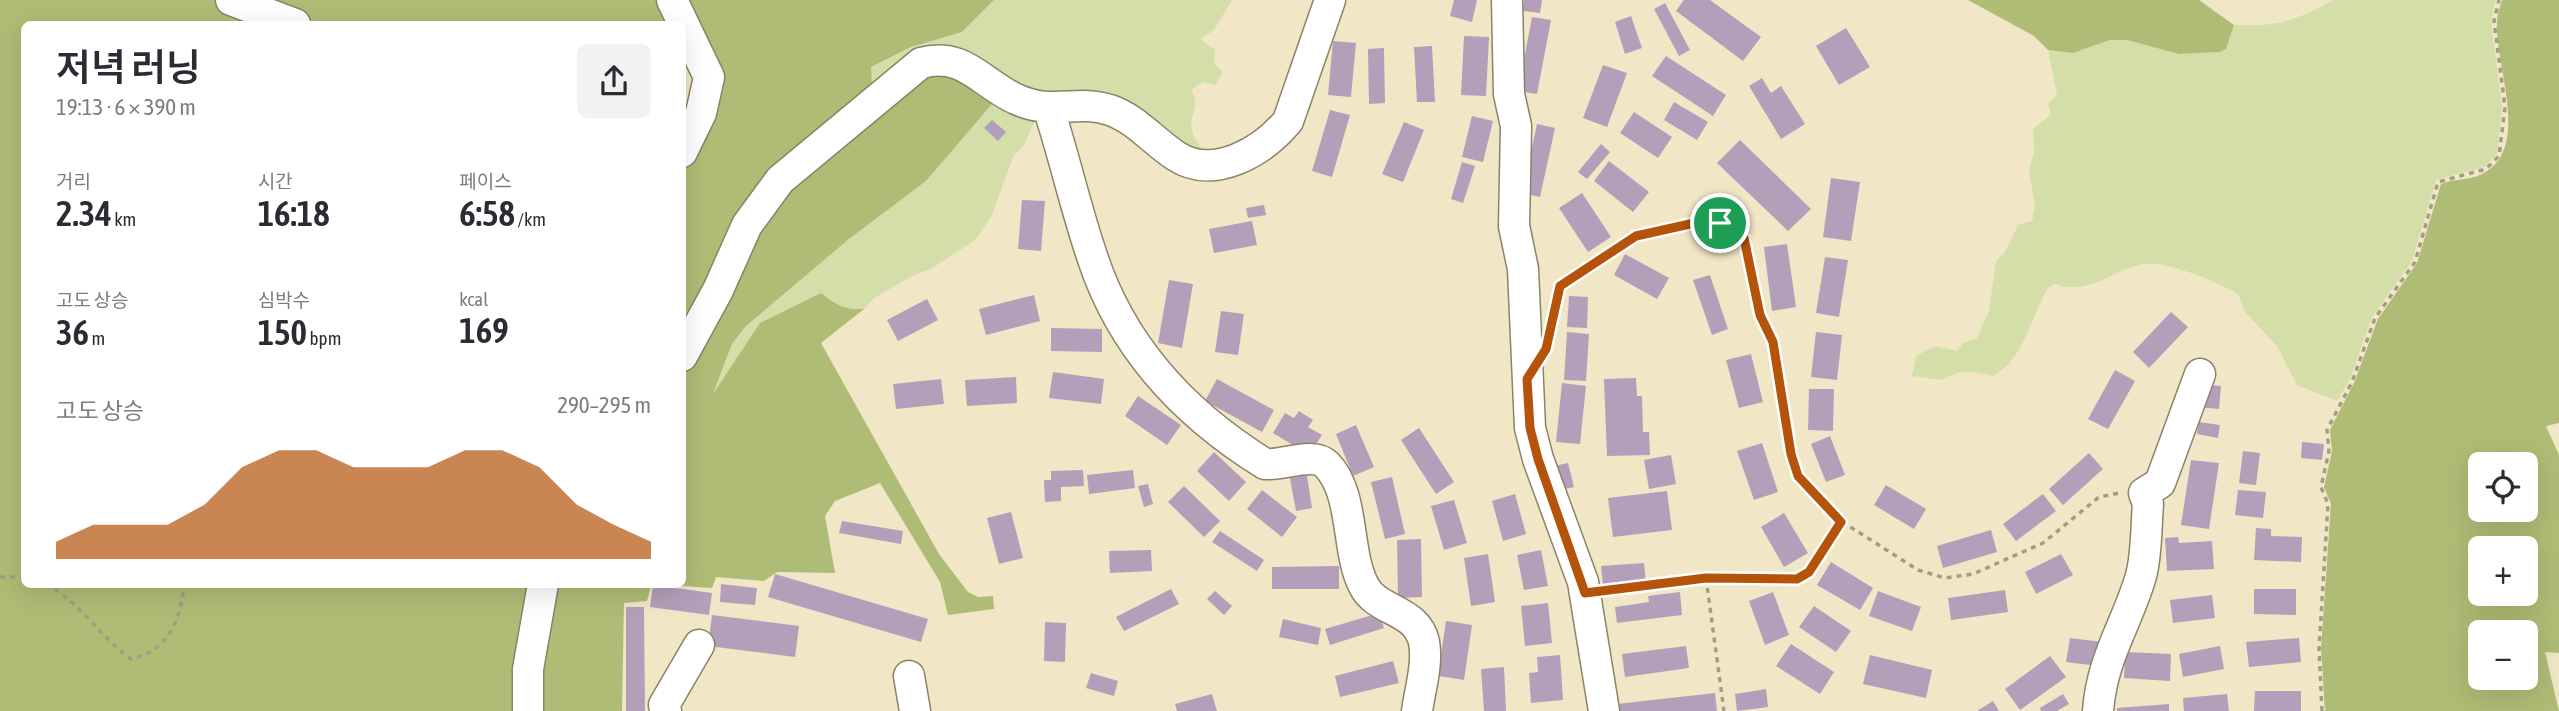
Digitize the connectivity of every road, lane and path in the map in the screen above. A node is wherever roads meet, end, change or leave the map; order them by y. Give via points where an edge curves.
1 (231, 0) edge
2 (672, 0) edge
3 (1330, 0) edge
4 (1507, 0) edge
5 (2500, 0) edge
6 (287, 21) edge
7 (682, 21) edge
8 (686, 29) edge
9 (1049, 110) junction
10 (686, 144) edge
11 (1550, 337) dead end
12 (686, 349) edge
13 (2200, 374) dead end
14 (2144, 494) junction
15 (1841, 522) junction
16 (0, 577) edge
17 (21, 577) edge
18 (1706, 578) junction
19 (53, 588) edge
20 (184, 588) edge
21 (542, 588) edge
22 (1585, 593) junction
23 (699, 645) dead end
24 (909, 676) dead end
25 (528, 711) edge
26 (666, 711) edge
27 (915, 711) edge
28 (1417, 711) edge
29 (1604, 711) edge
30 (1724, 711) edge
31 (2098, 711) edge
32 (2322, 711) edge

1 - 6 street
2 - 7 street
3 - 9 street via 1288,121 1246,155 1210,165 1193,164 1111,110 1078,105
4 - 22 street via 1508,82 1516,126 1514,226 1523,269 1530,428
5 - 32 path via 2494,21 2505,107 2500,156 2486,169 2438,182 2415,262 2375,318 2327,430 2329,451 2321,487 2328,504 2319,649
8 - 10 street via 709,77 701,113
9 - 12 street via 1013,98 963,64 934,59 921,63 780,180 747,225
9 - 28 street via 1093,261 1120,322 1142,355 1194,412 1265,464 1326,463 1341,493 1364,588 1405,615 1418,627 1424,642
11 - 15 path via 1560,286 1619,245 1653,230 1687,224 1720,223 1737,229 1750,257 1760,315 1773,342 1798,476
13 - 14 street via 2160,483
14 - 15 path via 2115,492 2099,497 2043,543 1973,574 1945,578 1917,570
14 - 31 street via 2148,504 2142,574 2108,658
15 - 18 path via 1809,572 1797,579
16 - 17 path
18 - 22 path
18 - 30 path
19 - 20 path via 131,659 151,655 170,634 183,603
21 - 25 street via 528,669
22 - 29 street
23 - 26 street via 664,705
24 - 27 street

